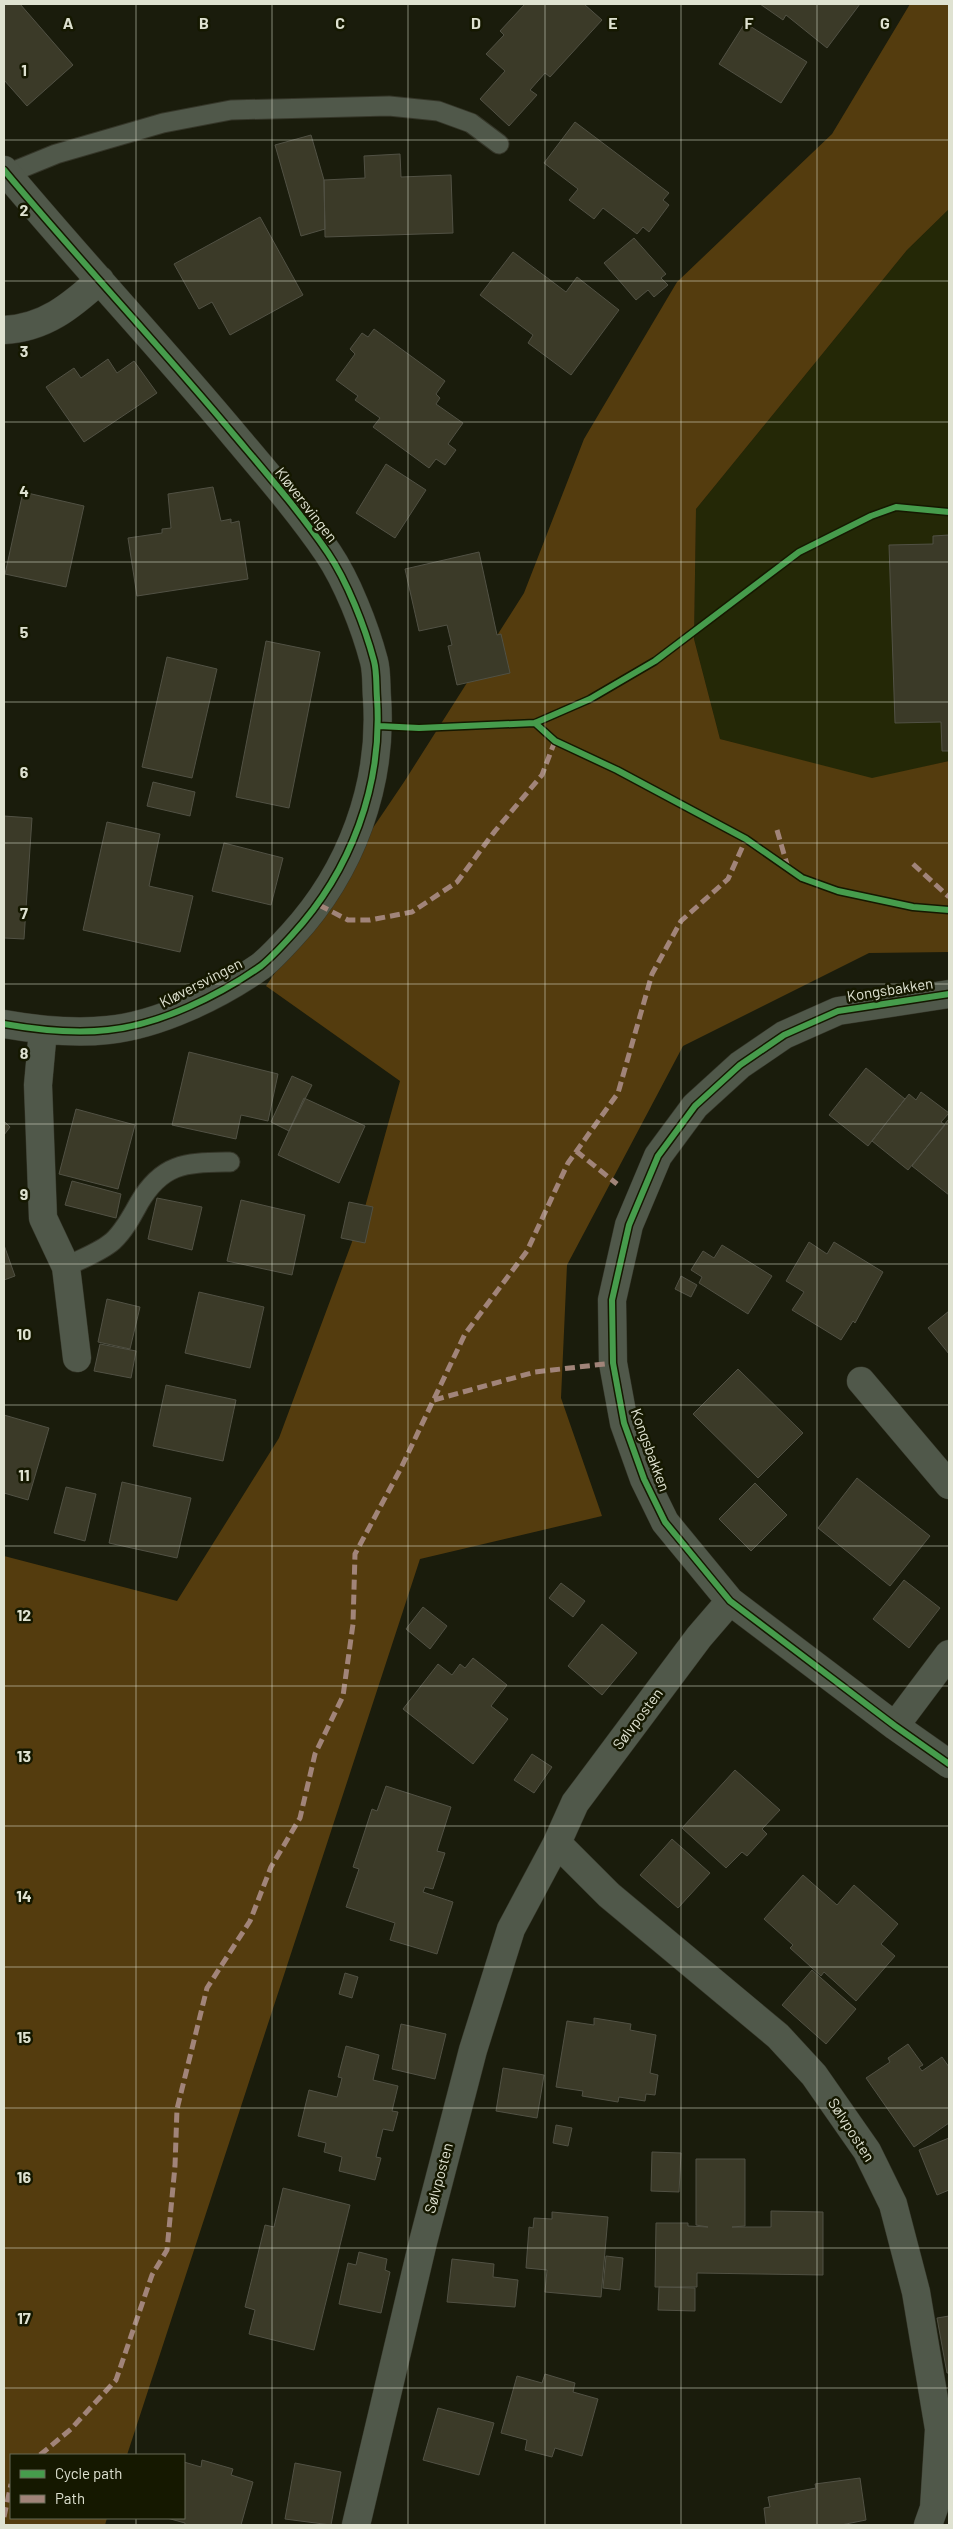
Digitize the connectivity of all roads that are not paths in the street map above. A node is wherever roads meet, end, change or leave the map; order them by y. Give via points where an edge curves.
1 (498, 144) dead end
2 (5, 172) edge
3 (100, 280) junction
4 (4, 330) edge
5 (949, 994) edge
6 (4, 1024) edge
7 (43, 1030) junction
8 (230, 1162) dead end
9 (66, 1267) junction
10 (77, 1358) dead end
11 (861, 1381) dead end
12 (949, 1485) edge
13 (730, 1601) junction
14 (949, 1654) edge
15 (895, 1726) junction
16 (949, 1764) edge
17 (557, 1843) junction
18 (356, 2525) edge
19 (928, 2525) edge

1 - 2 lane via 471,123 438,111 389,106 231,110 163,123
2 - 3 street, Kløversvingen
3 - 4 street via 63,312 40,322
3 - 7 street, Kløversvingen via 217,414 329,555 360,622 374,663 378,735 371,788 349,848 319,905 264,964 230,986 150,1021 110,1030
5 - 13 street, Kongsbakken via 838,1011 784,1035 740,1065 695,1106 658,1156 629,1225 612,1300 613,1362 624,1423 644,1480 665,1522
6 - 7 street, Kløversvingen
7 - 9 street via 38,1085 43,1218
8 - 9 lane via 178,1166 160,1175 148,1187 112,1242
9 - 10 street
11 - 12 street
13 - 15 street, Kongsbakken
13 - 17 street, Sølvposten via 575,1803
14 - 15 street
15 - 16 street, Kongsbakken
17 - 18 street, Sølvposten via 511,1930 473,2050 422,2242
17 - 19 street, Sølvposten via 610,1895 778,2036 814,2075 866,2151 894,2204 916,2292 938,2429 934,2508

